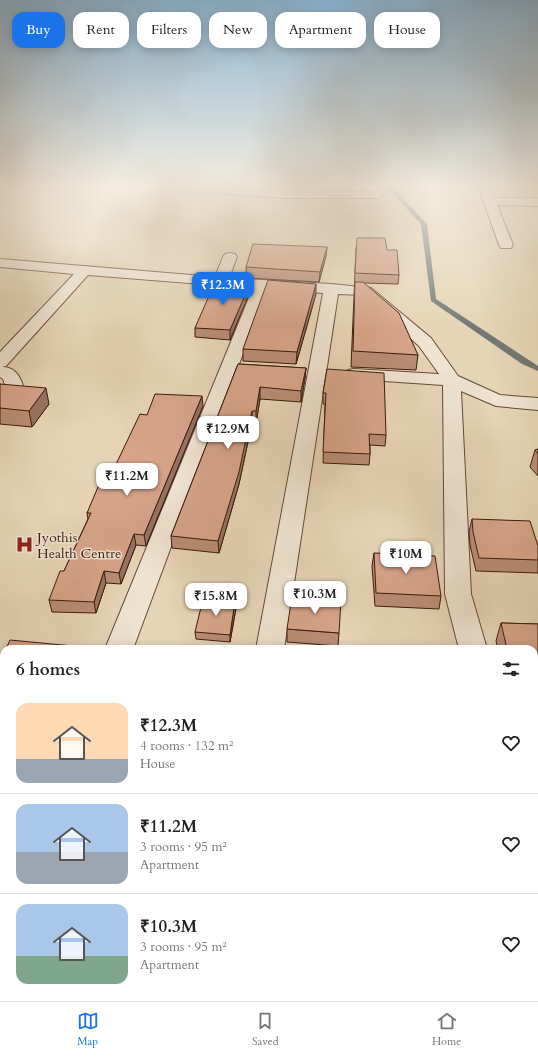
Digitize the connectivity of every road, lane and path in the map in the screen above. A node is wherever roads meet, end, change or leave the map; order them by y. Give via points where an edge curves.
1 (502, 235) edge
2 (506, 245) dead end
3 (230, 257) dead end
4 (1, 264) edge
5 (84, 271) junction
6 (220, 282) junction
7 (262, 284) junction
8 (331, 288) junction
9 (0, 362) edge
10 (0, 372) edge
11 (323, 373) junction
12 (452, 380) junction
13 (8, 394) edge
14 (538, 404) edge
15 (121, 645) edge
16 (271, 645) edge
17 (473, 645) edge

1 - 2 street
3 - 6 street
4 - 5 street
5 - 6 street
5 - 9 street
6 - 7 street
7 - 8 street
7 - 15 street via 237,367
8 - 11 street
8 - 12 street via 366,291 425,342
10 - 13 street via 6,372 12,378 14,386
11 - 12 street
11 - 16 street
12 - 14 street via 496,400
12 - 17 street via 458,594

